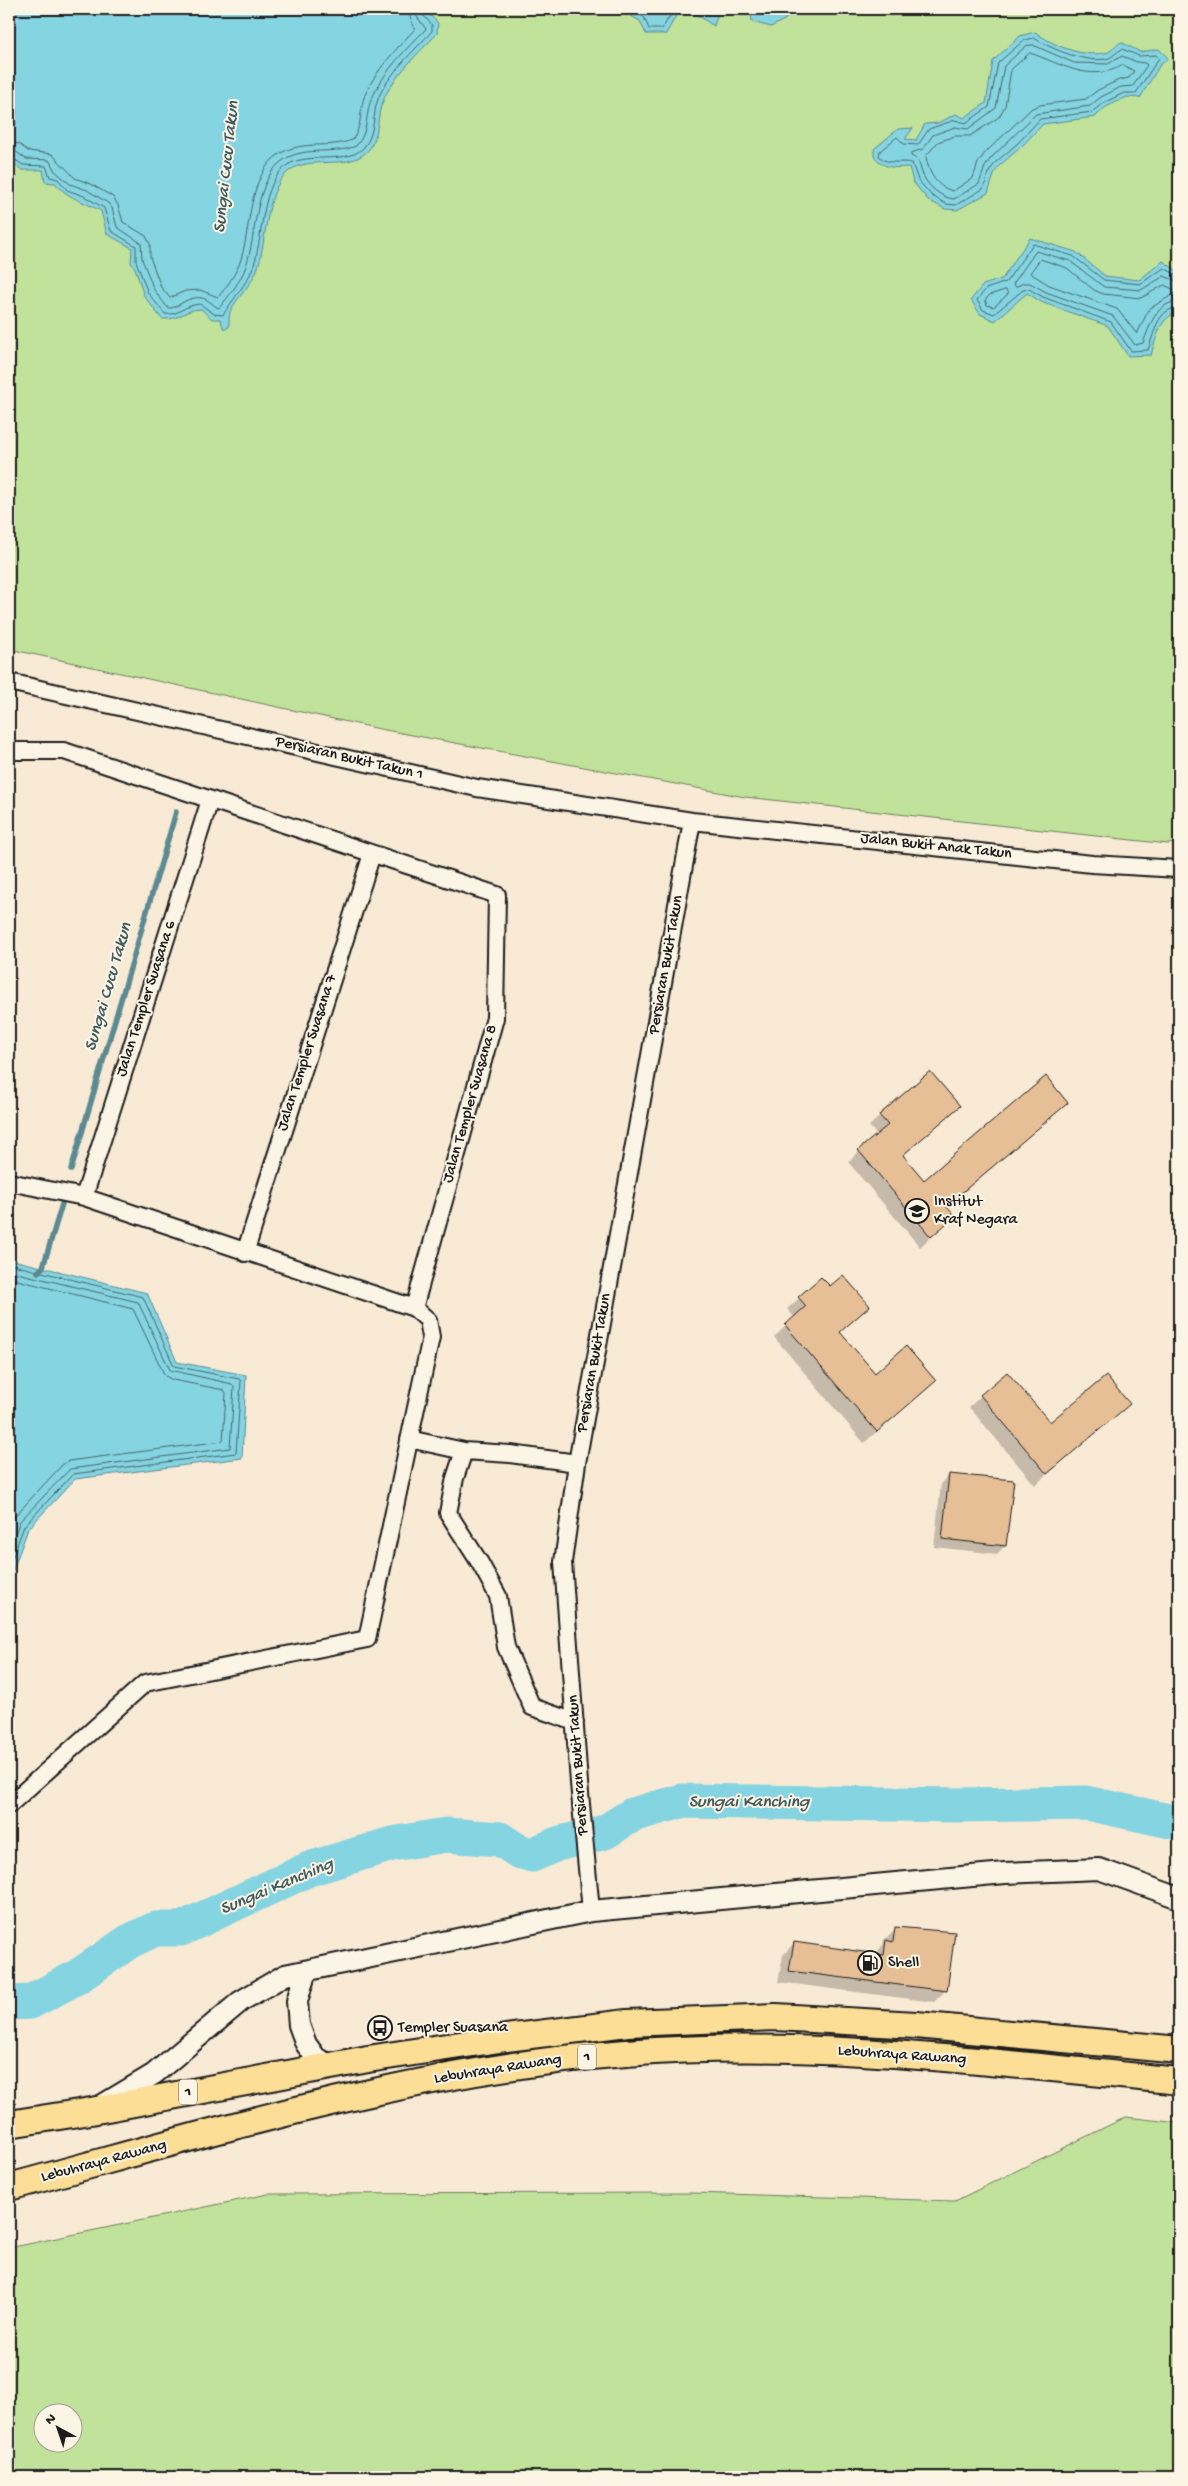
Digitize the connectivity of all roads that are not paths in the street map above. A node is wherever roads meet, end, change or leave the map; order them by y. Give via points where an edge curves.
1 (9, 682) edge
2 (9, 751) edge
3 (210, 800) junction
4 (692, 821) junction
5 (372, 854) junction
6 (1179, 869) edge
7 (9, 1182) edge
8 (84, 1197) junction
9 (245, 1253) junction
10 (414, 1308) junction
11 (409, 1439) junction
12 (464, 1451) junction
13 (576, 1463) junction
14 (576, 1722) junction
15 (9, 1805) edge
16 (1179, 1898) edge
17 (591, 1911) junction
18 (306, 1971) junction
19 (1179, 2050) edge
20 (331, 2066) junction
21 (1179, 2081) edge
22 (91, 2111) junction
23 (9, 2124) edge
24 (9, 2187) edge

1 - 4 street, Persiaran Bukit Takun 1 via 477,788
2 - 3 street via 64,752
3 - 5 street
3 - 8 street, Jalan Templer Suasana 6
4 - 6 street, Jalan Bukit Anak Takun via 1092,864
4 - 13 street, Persiaran Bukit Takun
5 - 9 street, Jalan Templer Suasana 7
5 - 10 street, Jalan Templer Suasana 8 via 497,895 495,1018
7 - 8 street
8 - 9 street
9 - 10 street
10 - 11 street via 428,1320 431,1337
11 - 12 street
11 - 15 street via 367,1639 145,1683
12 - 13 street
12 - 14 street via 448,1513 498,1596 506,1647 532,1707
13 - 14 street, Persiaran Bukit Takun via 563,1562
14 - 17 street, Persiaran Bukit Takun
16 - 17 street via 1099,1868 1005,1873
17 - 18 street
18 - 20 street via 297,2001 299,2026 316,2058
18 - 22 street via 285,1975 241,2001 154,2074
19 - 20 highway, Lebuhraya Rawang / 1 via 916,2025 776,2017 627,2023 506,2038
20 - 22 highway, Lebuhraya Rawang / 1
21 - 24 highway, Lebuhraya Rawang / 1 via 911,2055 772,2047 626,2053 505,2066 286,2112
22 - 23 highway, Lebuhraya Rawang / 1

